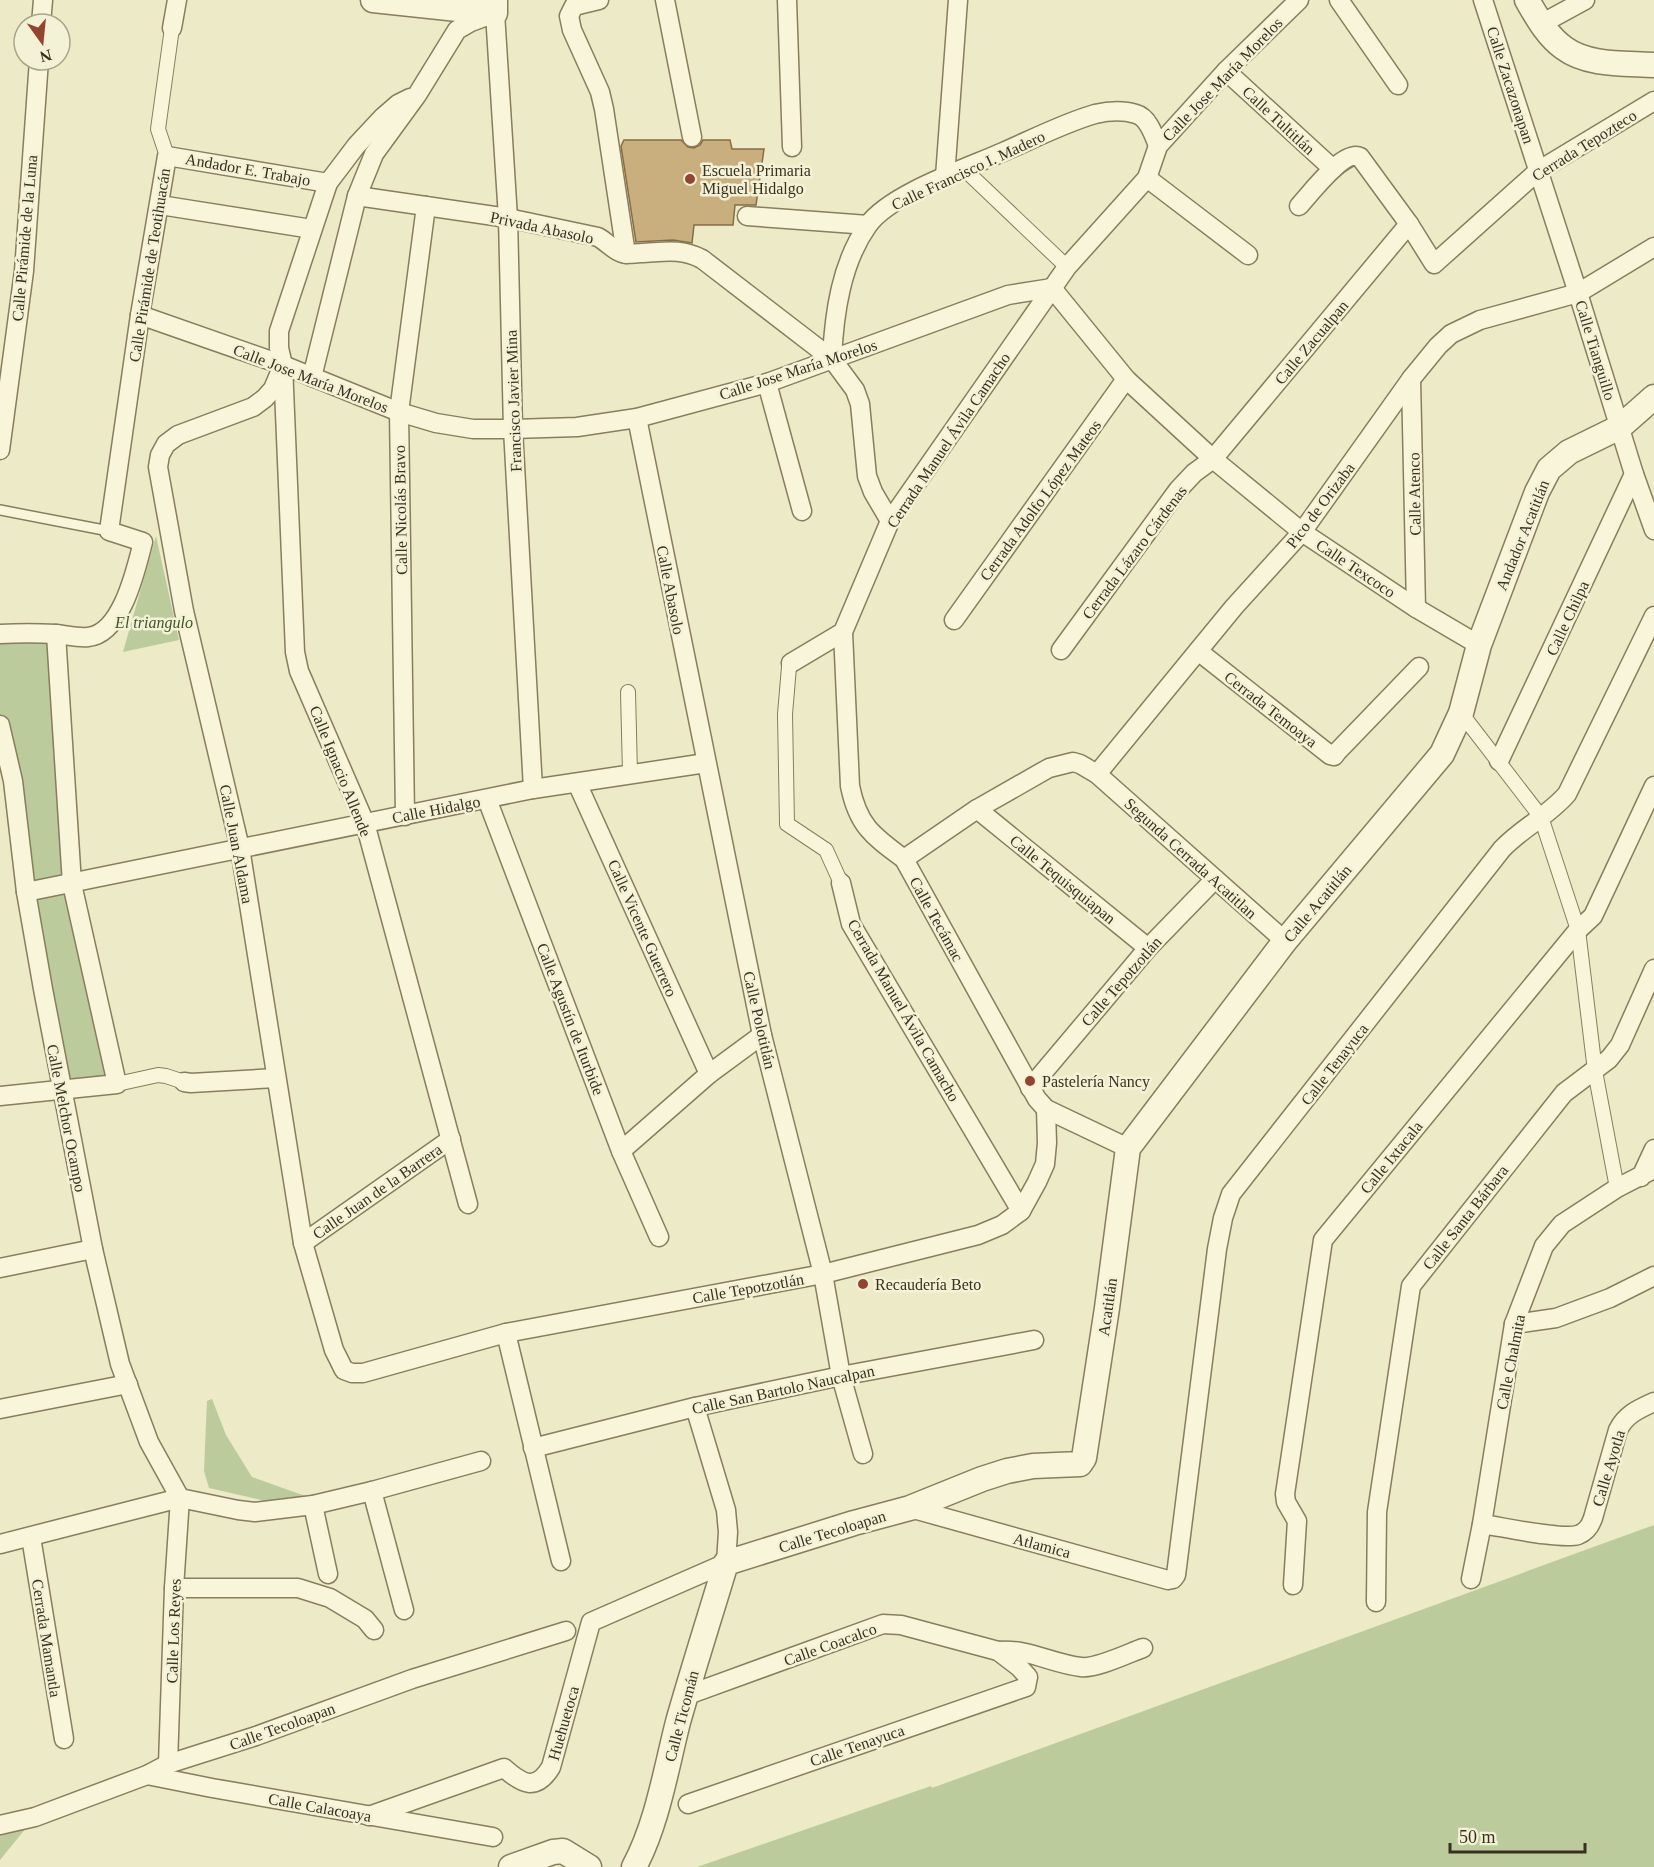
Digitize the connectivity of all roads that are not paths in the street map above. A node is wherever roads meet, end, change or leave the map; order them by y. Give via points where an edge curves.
1 (177, 0) edge
2 (373, 0) edge
3 (599, 0) edge
4 (665, 0) edge
5 (787, 0) edge
6 (958, 0) edge
7 (1299, 0) edge
8 (1340, 0) edge
9 (1483, 0) edge
10 (1527, 0) edge
11 (1585, 0) edge
12 (495, 6) edge
13 (1541, 24) junction
14 (172, 28) joint
15 (1654, 65) edge
16 (1226, 71) junction
17 (38, 72) edge
18 (1398, 85) dead end
19 (417, 95) junction
20 (1654, 101) edge
21 (692, 137) dead end
22 (1158, 146) junction
23 (792, 147) dead end
24 (167, 156) junction
25 (964, 169) junction
26 (1333, 169) junction
27 (1538, 171) junction
28 (945, 177) junction
29 (1147, 178) junction
30 (328, 183) junction
31 (357, 196) junction
32 (160, 205) junction
33 (426, 206) junction
34 (1299, 206) dead end
35 (747, 216) dead end
36 (508, 218) junction
37 (1409, 224) junction
38 (868, 225) junction
39 (312, 229) junction
40 (1654, 247) edge
41 (626, 254) junction
42 (1248, 255) dead end
43 (1067, 267) junction
44 (1052, 288) junction
45 (1578, 293) junction
46 (140, 315) junction
47 (832, 359) junction
48 (283, 365) junction
49 (312, 377) junction
50 (1126, 379) junction
51 (1412, 380) junction
52 (767, 383) junction
53 (1654, 396) edge
54 (399, 412) junction
55 (637, 418) junction
56 (1620, 427) junction
57 (513, 429) junction
58 (0, 450) edge
59 (1213, 459) junction
60 (1634, 474) junction
61 (0, 510) edge
62 (802, 511) dead end
63 (890, 521) junction
64 (1654, 530) edge
65 (109, 531) junction
66 (1302, 532) junction
67 (1416, 608) junction
68 (1654, 616) edge
69 (954, 620) dead end
70 (843, 632) junction
71 (0, 634) edge
72 (56, 634) junction
73 (1479, 645) junction
74 (1061, 650) dead end
75 (1198, 651) junction
76 (791, 663) joint
77 (1419, 667) dead end
78 (628, 692) dead end
79 (1461, 713) junction
80 (0, 725) edge
81 (1499, 761) junction
82 (706, 762) junction
83 (630, 773) junction
84 (1097, 774) junction
85 (7, 780) edge
86 (577, 783) junction
87 (1654, 786) edge
88 (532, 789) junction
89 (487, 799) junction
90 (977, 809) junction
91 (405, 816) junction
92 (1541, 817) junction
93 (365, 823) junction
94 (240, 848) junction
95 (904, 859) junction
96 (1215, 879) junction
97 (841, 883) joint
98 (72, 884) junction
99 (26, 892) junction
100 (1578, 930) junction
101 (1285, 941) junction
102 (1148, 948) junction
103 (1654, 969) edge
104 (762, 1035) junction
105 (1595, 1071) junction
106 (709, 1074) junction
107 (276, 1078) junction
108 (184, 1082) joint
109 (117, 1084) junction
110 (1030, 1088) junction
111 (62, 1089) junction
112 (0, 1096) edge
113 (1046, 1108) junction
114 (451, 1138) junction
115 (1128, 1148) junction
116 (1654, 1149) edge
117 (621, 1150) junction
118 (1648, 1173) edge
119 (1617, 1188) junction
120 (468, 1204) dead end
121 (1021, 1211) junction
122 (659, 1237) dead end
123 (303, 1243) junction
124 (93, 1249) junction
125 (0, 1268) edge
126 (823, 1274) junction
127 (1654, 1276) edge
128 (1514, 1324) junction
129 (506, 1333) junction
130 (1034, 1340) dead end
131 (363, 1373) joint
132 (841, 1376) junction
133 (128, 1384) junction
134 (1654, 1402) edge
135 (695, 1407) junction
136 (0, 1409) edge
137 (533, 1448) junction
138 (863, 1454) dead end
139 (481, 1461) dead end
140 (1080, 1464) joint
141 (372, 1491) junction
142 (180, 1498) junction
143 (313, 1505) junction
144 (910, 1508) junction
145 (1482, 1524) junction
146 (31, 1537) junction
147 (0, 1544) edge
148 (561, 1561) dead end
149 (726, 1563) junction
150 (328, 1574) dead end
151 (1173, 1579) joint
152 (1471, 1579) dead end
153 (1293, 1585) dead end
154 (174, 1588) junction
155 (1376, 1602) dead end
156 (404, 1610) dead end
157 (591, 1622) joint
158 (374, 1630) dead end
159 (566, 1631) dead end
160 (1143, 1648) dead end
161 (998, 1651) junction
162 (1026, 1687) joint
163 (685, 1696) junction
164 (64, 1739) dead end
165 (168, 1764) junction
166 (147, 1774) junction
167 (688, 1803) dead end
168 (369, 1816) junction
169 (0, 1825) edge
170 (493, 1838) dead end
171 (511, 1867) edge
172 (589, 1867) edge
173 (634, 1867) edge

1 - 14 street, Calle Pirámide de Teotihuacán
2 - 12 street
3 - 41 street via 574,6 569,16 600,92
4 - 21 street
5 - 23 street
6 - 28 street
7 - 16 street, Calle Jose María Morelos
8 - 18 street
9 - 27 street, Calle Zacazonapan
10 - 13 street
11 - 13 street
12 - 19 street via 457,30
12 - 36 street, Francisco Javier Mina
13 - 15 street via 1564,48 1581,56
14 - 24 street, Calle Pirámide de Teotihuacán via 158,129
16 - 22 street, Calle Jose María Morelos
16 - 26 street, Calle Tultitlán
17 - 58 street, Calle Pirámide de la Luna via 24,271
19 - 30 street, Calle Ignacio Allende via 383,117
19 - 31 street via 374,154
20 - 27 street, Cerrada Tepozteco
22 - 25 street, Calle Francisco I. Madero via 1148,123 1139,114 1110,112 1095,114
22 - 29 street, Calle Jose María Morelos
24 - 30 street, Andador E. Trabajo
24 - 32 street, Calle Pirámide de Teotihuacán
25 - 28 street, Calle Francisco I. Madero
25 - 43 street
26 - 34 street
26 - 37 street via 1349,156 1360,157
27 - 37 street, Cerrada Tepozteco via 1434,264
27 - 45 street, Calle Tianguillo
28 - 38 street, Calle Francisco I. Madero via 896,201
29 - 42 street
29 - 43 street, Calle Jose María Morelos
30 - 39 street, Calle Ignacio Allende
31 - 33 street, Privada Abasolo
31 - 49 street
32 - 39 street
32 - 46 street, Calle Pirámide de Teotihuacán
33 - 36 street, Privada Abasolo
33 - 54 street, Calle Nicolás Bravo
35 - 38 street
36 - 41 street, Privada Abasolo via 598,237
36 - 57 street, Francisco Javier Mina
37 - 59 street, Calle Zacualpan
38 - 47 street, Calle Francisco I. Madero via 843,279
39 - 48 street, Calle Ignacio Allende via 279,331
40 - 45 street, Pico de Orizaba
41 - 47 street via 680,251 702,259
43 - 44 street, Calle Jose María Morelos
44 - 47 street, Calle Jose María Morelos via 1008,295
44 - 50 street, Calle Texcoco
44 - 63 street, Cerrada Manuel Ávila Camacho
45 - 51 street, Pico de Orizaba via 1465,326 1438,346
45 - 56 street, Calle Tianguillo
46 - 48 street, Calle Jose María Morelos
46 - 65 street, Calle Pirámide de Teotihuacán
47 - 52 street, Calle Jose María Morelos
47 - 63 street via 858,396 867,476
48 - 49 street, Calle Jose María Morelos
48 - 93 street, Calle Ignacio Allende via 295,652 299,671
48 - 94 street, Calle Juan Aldama via 265,398 253,407 178,435 166,444 158,467 184,611
49 - 54 street, Calle Jose María Morelos
50 - 59 street, Calle Texcoco
50 - 69 street, Cerrada Adolfo López Mateos
51 - 66 street, Pico de Orizaba
51 - 67 street, Calle Atenco
52 - 55 street, Calle Jose María Morelos
52 - 62 street
53 - 56 street, Andador Acatitlán
54 - 57 street, Calle Jose María Morelos via 473,429
54 - 91 street, Calle Nicolás Bravo
55 - 57 street, Calle Jose María Morelos via 577,427
55 - 82 street, Calle Abasolo
56 - 60 street, Calle Tianguillo
56 - 73 street, Andador Acatitlán via 1569,452 1549,469
57 - 88 street, Francisco Javier Mina
59 - 66 street, Calle Texcoco
59 - 74 street, Cerrada Lázaro Cárdenas via 1178,490
60 - 64 street, Calle Tianguillo
60 - 81 street, Calle Chilpa
61 - 65 lane
63 - 70 street, Cerrada Manuel Ávila Camacho
65 - 72 street via 143,542 119,613 107,628 88,637
66 - 67 street, Calle Texcoco
66 - 75 street, Pico de Orizaba
67 - 73 street, Calle Texcoco
68 - 92 street, Calle Tenayuca via 1567,794
70 - 76 street, Cerrada Manuel Ávila Camacho
70 - 95 street, Cerrada Manuel Ávila Camacho via 854,806 873,835
71 - 72 street
72 - 98 street
73 - 79 street, Calle Acatitlán
75 - 77 street, Cerrada Temoaya via 1334,756
75 - 84 street, Pico de Orizaba
76 - 97 street, Cerrada Manuel Ávila Camacho via 786,714 787,824 826,850
78 - 83 street
79 - 81 street
79 - 101 street, Calle Acatitlán via 1442,754
80 - 85 street, Calle Melchor Ocampo
81 - 92 street
82 - 83 street, Calle Hidalgo
82 - 104 street, Calle Polotitlán
83 - 86 street, Calle Hidalgo
84 - 90 street, Calle Tecámac via 1080,764 1049,768
84 - 96 street, Segunda Cerrada Acatitlan
85 - 99 street, Calle Melchor Ocampo
86 - 88 street, Calle Hidalgo
86 - 106 street, Calle Vicente Guerrero
87 - 100 street, Calle Ixtacala via 1593,916
88 - 89 street, Calle Hidalgo
89 - 91 street, Calle Hidalgo
89 - 117 street, Calle Agustín de Iturbide
90 - 95 street, Calle Tecámac
90 - 102 street, Calle Tequisquiapan
91 - 93 street, Calle Hidalgo
92 - 100 street
92 - 151 street, Calle Tenayuca via 1502,849 1232,1194 1222,1218 1217,1248
93 - 94 street, Calle Hidalgo
93 - 114 street, Calle Ignacio Allende
94 - 98 street, Calle Hidalgo
94 - 107 street, Calle Juan Aldama
95 - 110 street, Calle Tecámac
96 - 101 street, Segunda Cerrada Acatitlan
96 - 102 street, Calle Tepotzotlán
97 - 121 street, Cerrada Manuel Ávila Camacho via 851,924
98 - 99 street, Calle Hidalgo
98 - 109 street
99 - 111 street, Calle Melchor Ocampo
100 - 105 street
100 - 153 street, Calle Ixtacala via 1323,1240 1285,1494 1297,1521
101 - 115 street, Calle Acatitlán
102 - 110 street, Calle Tepotzotlán
103 - 105 street, Calle Santa Bárbara via 1620,1045
104 - 106 street
104 - 126 street, Calle Polotitlán
105 - 119 street
105 - 155 street, Calle Santa Bárbara via 1564,1093 1411,1286 1377,1512
106 - 117 street
107 - 108 street
107 - 123 street, Calle Juan Aldama
108 - 109 street via 158,1075
109 - 111 street
110 - 113 street, Calle Tecámac
111 - 112 street
111 - 124 street, Calle Melchor Ocampo
113 - 115 street
113 - 121 street, Calle Tepotzotlán via 1045,1164
114 - 120 street, Calle Ignacio Allende
114 - 123 street, Calle Juan de la Barrera
115 - 140 street, Acatitlán via 1084,1458
116 - 118 street
117 - 122 street, Calle Agustín de Iturbide
118 - 119 street, Calle Chalmita
119 - 128 street, Calle Chalmita via 1552,1234
121 - 126 street, Calle Tepotzotlán via 978,1235
123 - 131 street, Calle Juan Aldama via 339,1363 344,1370
124 - 125 street
124 - 133 street, Calle Melchor Ocampo
126 - 129 street, Calle Tepotzotlán
126 - 132 street, Calle Polotitlán
127 - 128 street via 1556,1318
128 - 145 street, Calle Chalmita
129 - 131 street, Calle Tepotzotlán
129 - 137 street
130 - 132 street, Calle San Bartolo Naucalpan
132 - 135 street, Calle San Bartolo Naucalpan
132 - 138 street, Calle Polotitlán
133 - 136 street
133 - 142 street, Calle Melchor Ocampo via 149,1442
134 - 145 street, Calle Ayotla via 1622,1421 1590,1526 1578,1535 1568,1537
135 - 137 street, Calle San Bartolo Naucalpan
135 - 149 street via 726,1510
137 - 148 street
139 - 141 street
140 - 144 street, Calle Tecoloapan via 1007,1471
141 - 143 street
141 - 156 street
142 - 143 street via 255,1512
142 - 146 street
142 - 154 street, Calle Los Reyes
143 - 150 street
144 - 149 street, Calle Tecoloapan
144 - 151 street, Atlamica
145 - 152 street, Calle Chalmita
146 - 147 street
146 - 164 street, Cerrada Mamantla
149 - 157 street, Calle Tecoloapan
149 - 163 street, Calle Ticomán
154 - 158 street via 298,1588 330,1598 365,1619
154 - 165 street, Calle Los Reyes
157 - 168 street, Huehuetoca via 551,1767 542,1779 528,1783 504,1768
159 - 165 street, Calle Tecoloapan via 412,1679
160 - 161 street via 1083,1668 1012,1649
161 - 162 street, Calle Coacalco via 1028,1677
161 - 163 street, Calle Coacalco via 901,1625 883,1624
162 - 167 street, Calle Tenayuca
163 - 173 street, Calle Ticomán via 654,1815
165 - 166 street, Calle Tecoloapan
166 - 168 street, Calle Calacoaya
166 - 169 street, Calle Tecoloapan via 35,1817
168 - 170 street, Calle Calacoaya
171 - 172 street via 563,1851

